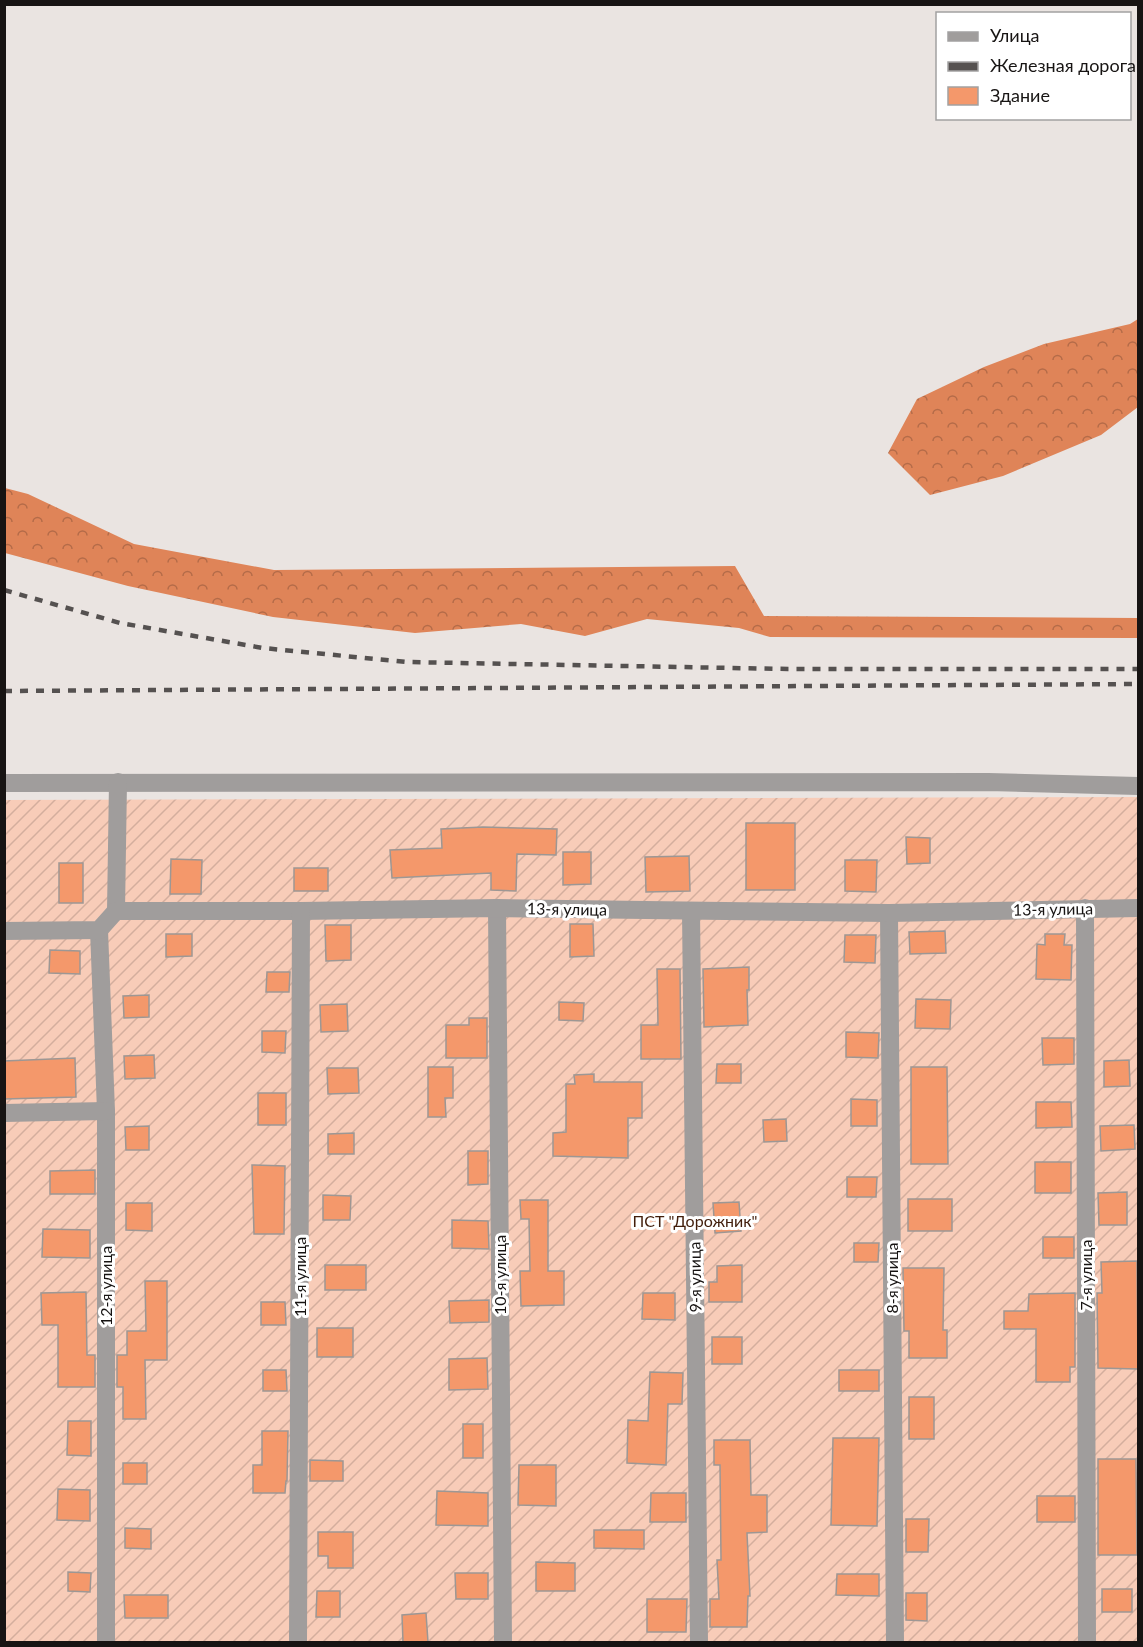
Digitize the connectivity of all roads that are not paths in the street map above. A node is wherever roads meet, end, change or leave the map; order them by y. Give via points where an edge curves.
1 (118, 782) junction
2 (4, 783) edge
3 (1138, 786) edge
4 (497, 908) junction
5 (1085, 908) junction
6 (1138, 908) edge
7 (117, 910) junction
8 (301, 911) junction
9 (691, 911) junction
10 (889, 913) junction
11 (99, 930) junction
12 (4, 931) edge
13 (106, 1111) junction
14 (4, 1113) edge
15 (106, 1642) edge
16 (298, 1642) edge
17 (503, 1642) edge
18 (699, 1642) edge
19 (895, 1642) edge
20 (1087, 1642) edge

1 - 2 street
1 - 3 street
1 - 7 street
4 - 8 street, 13-я улица
4 - 9 street, 13-я улица
4 - 17 street, 10-я улица
5 - 6 street, 13-я улица
5 - 10 street, 13-я улица
5 - 20 street, 7-я улица
7 - 8 street, 13-я улица
7 - 11 street
8 - 16 street, 11-я улица
9 - 10 street, 13-я улица
9 - 18 street, 9-я улица
10 - 19 street, 8-я улица
11 - 12 street
11 - 13 street, 12-я улица
13 - 14 street
13 - 15 street, 12-я улица

